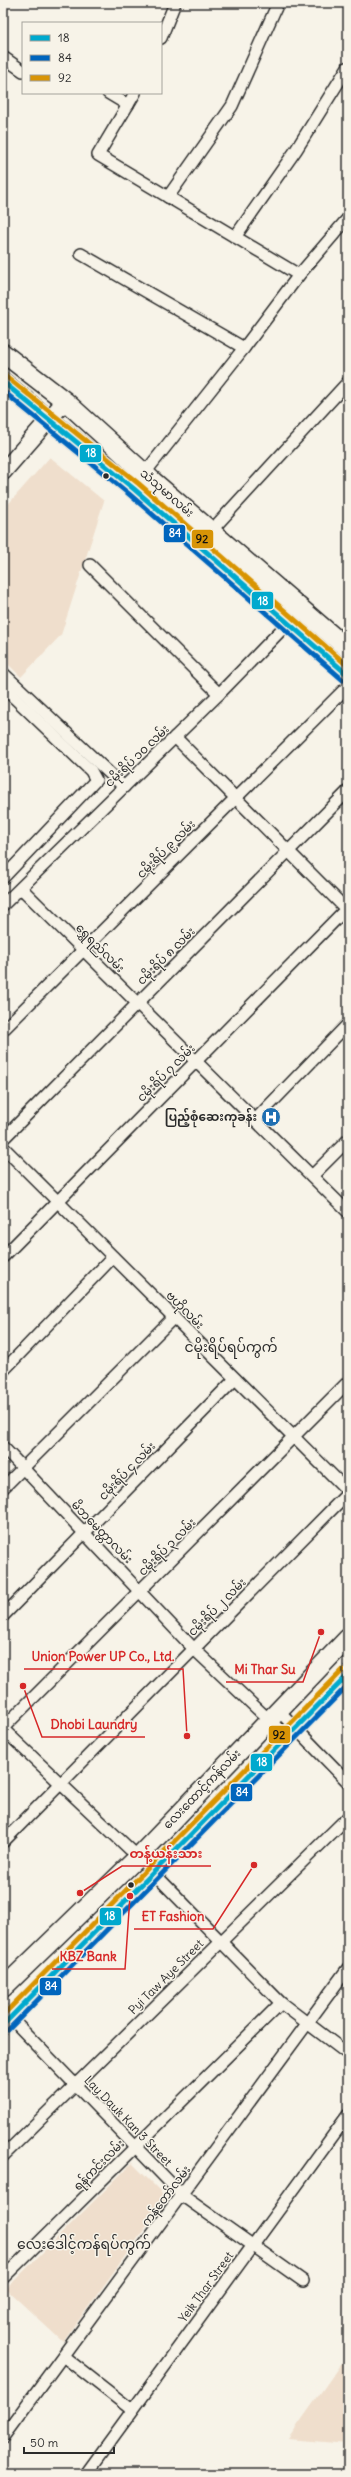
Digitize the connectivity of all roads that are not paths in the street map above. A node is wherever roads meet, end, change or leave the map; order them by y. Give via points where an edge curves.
1 (174, 3) edge
2 (278, 3) edge
3 (162, 35) edge
4 (3, 56) edge
5 (348, 67) edge
6 (22, 70) edge
7 (110, 94) edge
8 (134, 94) edge
9 (128, 105) junction
10 (168, 197) junction
11 (348, 218) edge
12 (235, 237) junction
13 (80, 254) dead end
14 (299, 275) junction
15 (244, 348) junction
16 (3, 353) edge
17 (3, 382) edge
18 (348, 382) edge
19 (65, 402) junction
20 (49, 420) junction
21 (3, 472) edge
22 (144, 474) junction
23 (211, 531) junction
24 (90, 565) dead end
25 (288, 623) junction
26 (348, 649) edge
27 (3, 674) edge
28 (348, 675) edge
29 (348, 686) edge
30 (3, 688) edge
31 (219, 694) junction
32 (175, 737) junction
33 (124, 787) junction
34 (348, 792) edge
35 (236, 798) junction
36 (288, 851) junction
37 (3, 878) edge
38 (21, 888) junction
39 (3, 905) edge
40 (347, 909) edge
41 (84, 950) junction
42 (138, 1003) junction
43 (348, 1024) edge
44 (3, 1030) edge
45 (196, 1061) junction
46 (255, 1120) junction
47 (3, 1139) edge
48 (348, 1140) edge
49 (3, 1147) edge
50 (312, 1176) junction
51 (58, 1202) junction
52 (348, 1212) edge
53 (3, 1257) edge
54 (113, 1257) junction
55 (174, 1317) junction
56 (3, 1371) edge
57 (235, 1378) junction
58 (348, 1382) edge
59 (294, 1437) junction
60 (3, 1447) edge
61 (23, 1468) junction
62 (3, 1488) edge
63 (348, 1492) edge
64 (85, 1533) junction
65 (141, 1592) junction
66 (3, 1616) edge
67 (348, 1638) edge
68 (194, 1649) junction
69 (348, 1675) edge
70 (273, 1715) junction
71 (3, 1729) edge
72 (292, 1732) junction
73 (61, 1782) junction
74 (348, 1782) edge
75 (348, 1817) edge
76 (3, 1842) edge
77 (138, 1857) junction
78 (154, 1873) junction
79 (221, 1941) junction
80 (348, 1968) edge
81 (3, 1988) edge
82 (281, 2003) junction
83 (5, 2018) edge
84 (309, 2024) junction
85 (348, 2054) edge
86 (76, 2085) junction
87 (348, 2115) edge
88 (136, 2147) junction
89 (3, 2156) edge
90 (183, 2196) junction
91 (252, 2246) junction
92 (3, 2278) edge
93 (303, 2281) dead end
94 (63, 2356) junction
95 (132, 2410) junction
96 (3, 2437) edge
97 (86, 2474) edge

1 - 3 street
2 - 10 street via 232,106
4 - 6 street
5 - 12 street via 296,150
7 - 9 street
8 - 9 street
9 - 10 street via 98,155
10 - 12 street
11 - 14 street
12 - 14 street
13 - 15 street
14 - 15 street
15 - 22 street
16 - 19 main road, သံသုမာလမ်း
17 - 20 main road, သံသုမာလမ်း
18 - 23 street
19 - 20 main road
19 - 22 main road, သံသုမာလမ်း
20 - 21 main road
20 - 25 main road, သံသုမာလမ်း via 140,494
22 - 23 main road, သံသုမာလမ်း
23 - 26 main road, သံသုမာလမ်း
24 - 31 street
25 - 28 main road, သံသုမာလမ်း
25 - 31 street, ငမိုးရိပ် ၁၀ လမ်း
27 - 33 street
29 - 35 street, ငမိုးရိပ် ၉ လမ်း
30 - 37 street via 92,772 96,780
31 - 32 street, ငမိုးရိပ် ၁၀ လမ်း
32 - 33 street, ငမိုးရိပ် ၁၀ လမ်း
32 - 35 street
33 - 38 street, ငမိုးရိပ် ၁၀ လမ်း
34 - 36 street, ငမိုးရိပ် ၈ လမ်း
35 - 36 street
35 - 41 street, ငမိုးရိပ် ၉ လမ်း
36 - 40 street
36 - 42 street, ငမိုးရိပ် ၈ လမ်း
38 - 39 street, ငမိုးရိပ် ၁၀ လမ်း
38 - 41 street, ရွှေရည်လမ်း
40 - 45 street, ငမိုးရိပ် ၇ လမ်း
41 - 42 street, ရွှေရည်လမ်း
41 - 44 street, ငမိုးရိပ် ၉ လမ်း
42 - 45 street, ရွှေရည်လမ်း
42 - 47 street, ငမိုးရိပ် ၈ လမ်း
43 - 46 street
45 - 46 street, ရွှေရည်လမ်း
45 - 51 street, ငမိုးရိပ် ၇ လမ်း
46 - 50 street, ရွှေရည်လမ်း
48 - 50 street
49 - 51 street, ဗဟိုလမ်း
50 - 52 street, ရွှေရည်လမ်း
51 - 53 street, ငမိုးရိပ် ၇ လမ်း
51 - 54 street, ဗဟိုလမ်း
54 - 55 street, ဗဟိုလမ်း
54 - 56 street
55 - 57 street, ဗဟိုလမ်း
55 - 61 street
57 - 59 street, ဗဟိုလမ်း
57 - 64 street, ငမိုးရိပ် ၄ လမ်း
58 - 59 street, ငမိုးရိပ် ၃ လမ်း
59 - 63 street, ဗဟိုလမ်း
59 - 65 street, ငမိုးရိပ် ၃ လမ်း
60 - 61 street, မိဘမေတ္တာလမ်း
61 - 62 street
61 - 64 street, မိဘမေတ္တာလမ်း
63 - 68 street, ငမိုးရိပ် ၂ လမ်း
64 - 65 street, မိဘမေတ္တာလမ်း
64 - 66 street, ငမိုးရိပ် ၄ လမ်း
65 - 68 street, မိဘမေတ္တာလမ်း
65 - 71 street, ငမိုးရိပ် ၃ လမ်း
67 - 70 main road, လေးထောင့်ကန်လမ်း
68 - 70 street, မိဘမေတ္တာလမ်း
68 - 73 street, ငမိုးရိပ် ၂ လမ်း
69 - 72 main road, လေးထောင့်ကန်လမ်း
70 - 72 street, မိဘမေတ္တာလမ်း
70 - 77 main road, လေးထောင့်ကန်လမ်း
71 - 73 street
72 - 74 street, မိဘမေတ္တာလမ်း
72 - 78 main road, လေးထောင့်ကန်လမ်း
73 - 76 street, ငမိုးရိပ် ၂ လမ်း
73 - 77 street
75 - 79 street, Pyi Taw Aye Street
77 - 78 street
77 - 81 main road, လေးထောင့်ကန်လမ်း
78 - 79 street
78 - 83 main road, လေးထောင့်ကန်လမ်း
79 - 82 street
79 - 86 street, Pyi Taw Aye Street
80 - 84 street, ကန်တော်လမ်း
82 - 84 street
82 - 88 street, ရန်ကင်းလမ်း
83 - 86 street, Lay Dauk Kan 3 Street
84 - 85 street
84 - 90 street, ကန်တော်လမ်း
86 - 88 street, Lay Dauk Kan 3 Street
86 - 89 street, Pyi Taw Aye Street
87 - 91 street, Yeik Thar Street
88 - 90 street, Lay Dauk Kan 3 Street
88 - 92 street, ရန်ကင်းလမ်း
90 - 91 street, Lay Dauk Kan 3 Street
90 - 94 street, ကန်တော်လမ်း
91 - 93 street, Lay Dauk Kan 3 Street
91 - 95 street, Yeik Thar Street
94 - 95 street
94 - 96 street, ကန်တော်လမ်း
95 - 97 street, Yeik Thar Street

